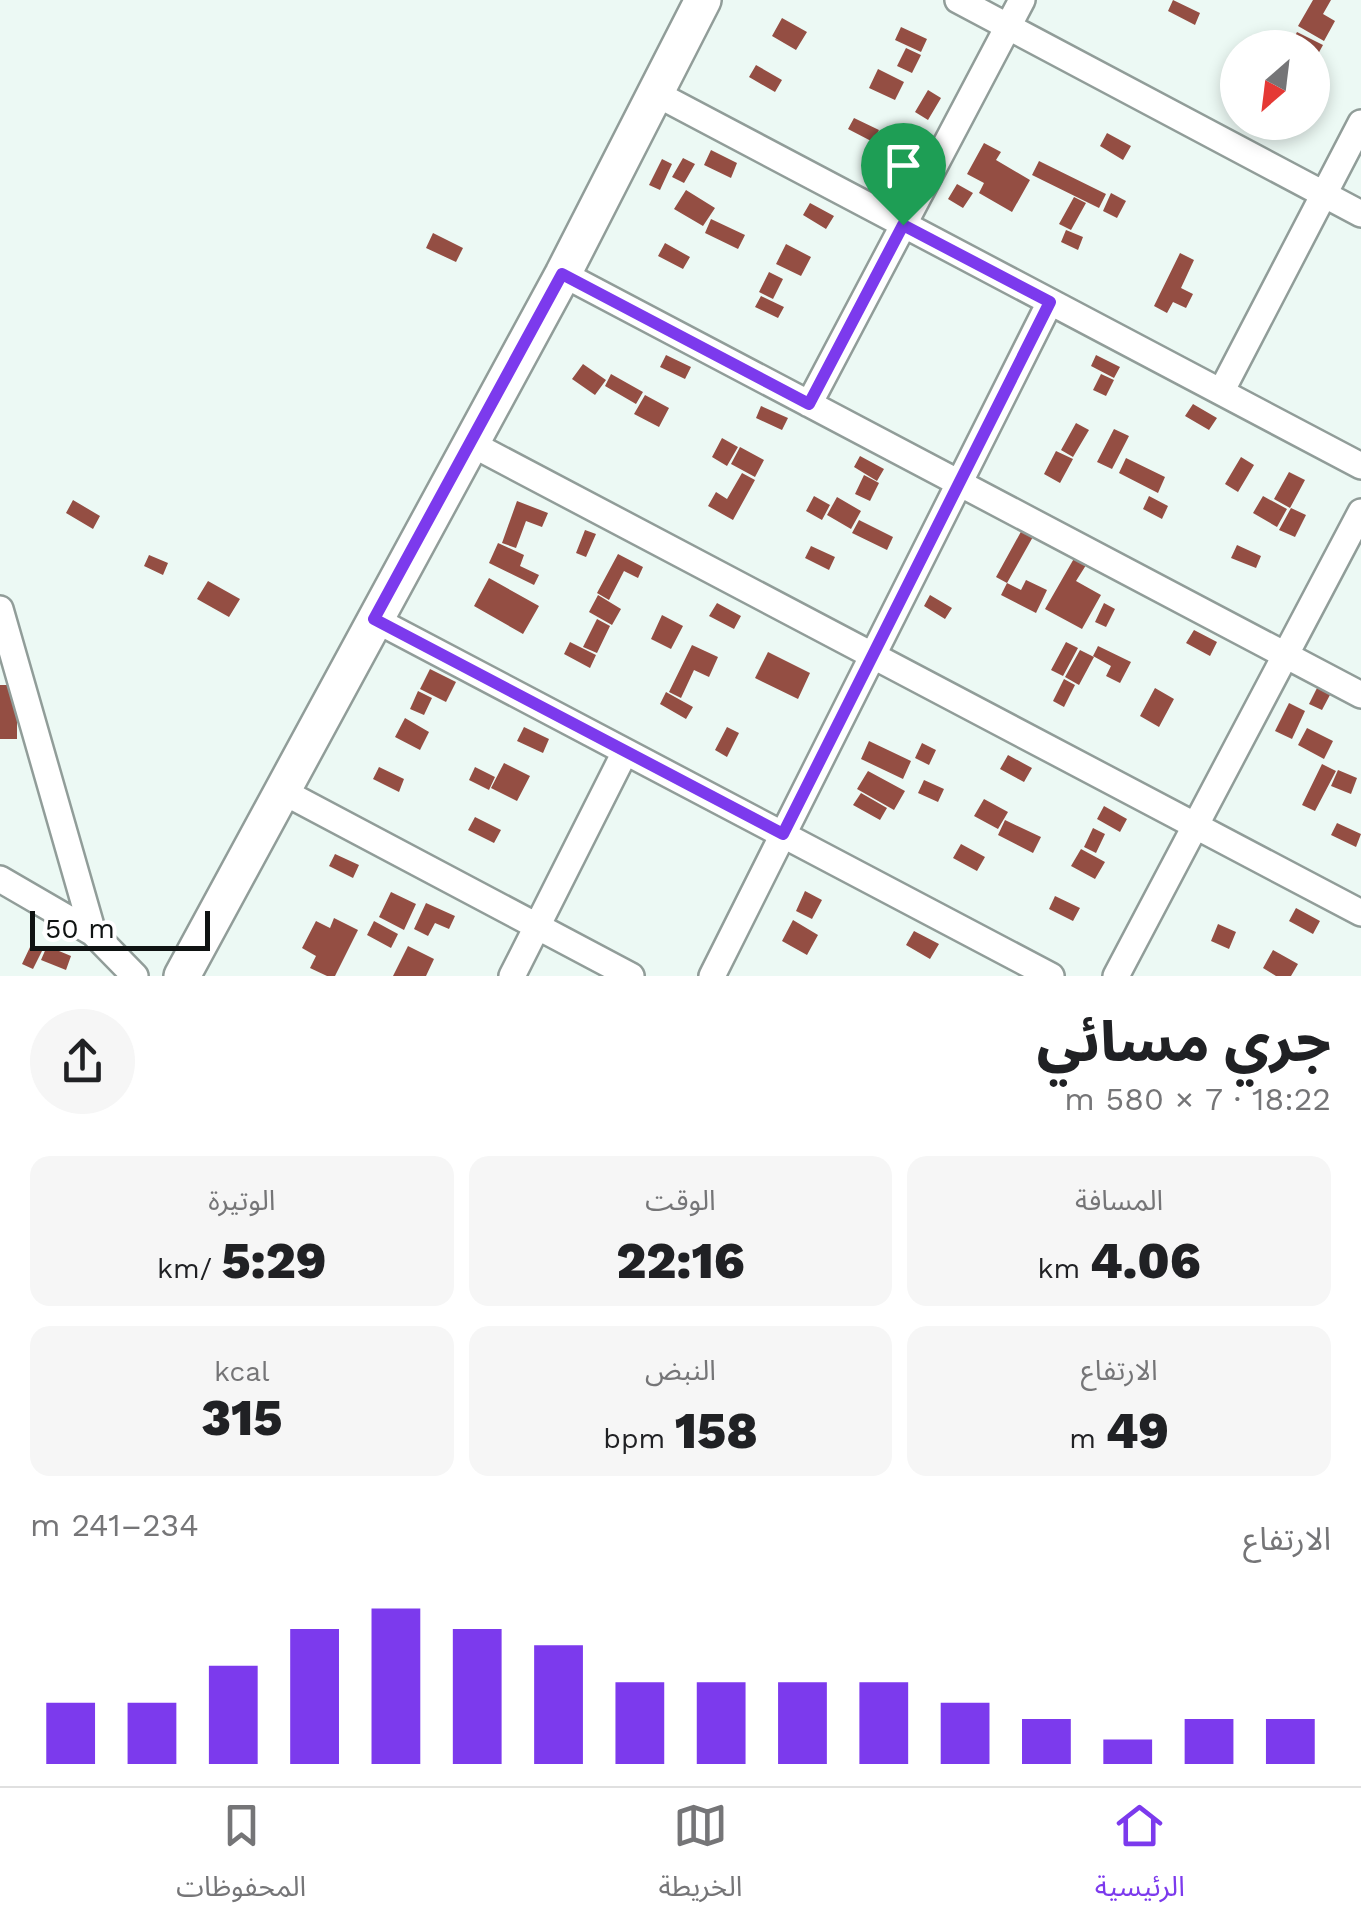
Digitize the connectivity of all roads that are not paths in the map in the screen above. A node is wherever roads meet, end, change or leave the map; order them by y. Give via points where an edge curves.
1 (703, 0) edge
2 (958, 0) edge
3 (1022, 0) edge
4 (1008, 26) junction
5 (655, 93) junction
6 (1361, 123) edge
7 (1324, 194) junction
8 (1361, 214) edge
9 (903, 225) junction
10 (562, 274) junction
11 (1050, 302) junction
12 (1221, 392) junction
13 (809, 404) junction
14 (470, 443) junction
15 (1361, 466) edge
16 (959, 483) junction
17 (1361, 512) edge
18 (0, 609) edge
19 (374, 619) junction
20 (873, 655) junction
21 (1286, 655) junction
22 (1361, 695) edge
23 (625, 752) junction
24 (282, 791) junction
25 (1196, 826) junction
26 (783, 834) junction
27 (0, 880) edge
28 (1361, 913) edge
29 (537, 926) junction
30 (92, 933) junction
31 (135, 976) edge
32 (182, 976) edge
33 (512, 976) edge
34 (631, 976) edge
35 (712, 976) edge
36 (1051, 976) edge
37 (1116, 976) edge

1 - 5 street
2 - 4 street
3 - 4 street
4 - 7 street
4 - 9 street
5 - 9 street
5 - 10 street
6 - 7 street
7 - 8 street
7 - 12 street
9 - 11 street
9 - 13 street
10 - 13 street
10 - 14 street
11 - 12 street
11 - 16 street
12 - 15 street
13 - 16 street
14 - 19 street
14 - 20 street
16 - 20 street
16 - 21 street
17 - 21 street
18 - 30 street
19 - 23 street
19 - 24 street
20 - 25 street
20 - 26 street
21 - 22 street
21 - 25 street
23 - 26 street
23 - 29 street
24 - 29 street
24 - 32 street
25 - 28 street
25 - 37 street
26 - 35 street
26 - 36 street
27 - 30 street
29 - 33 street
29 - 34 street
30 - 31 street

